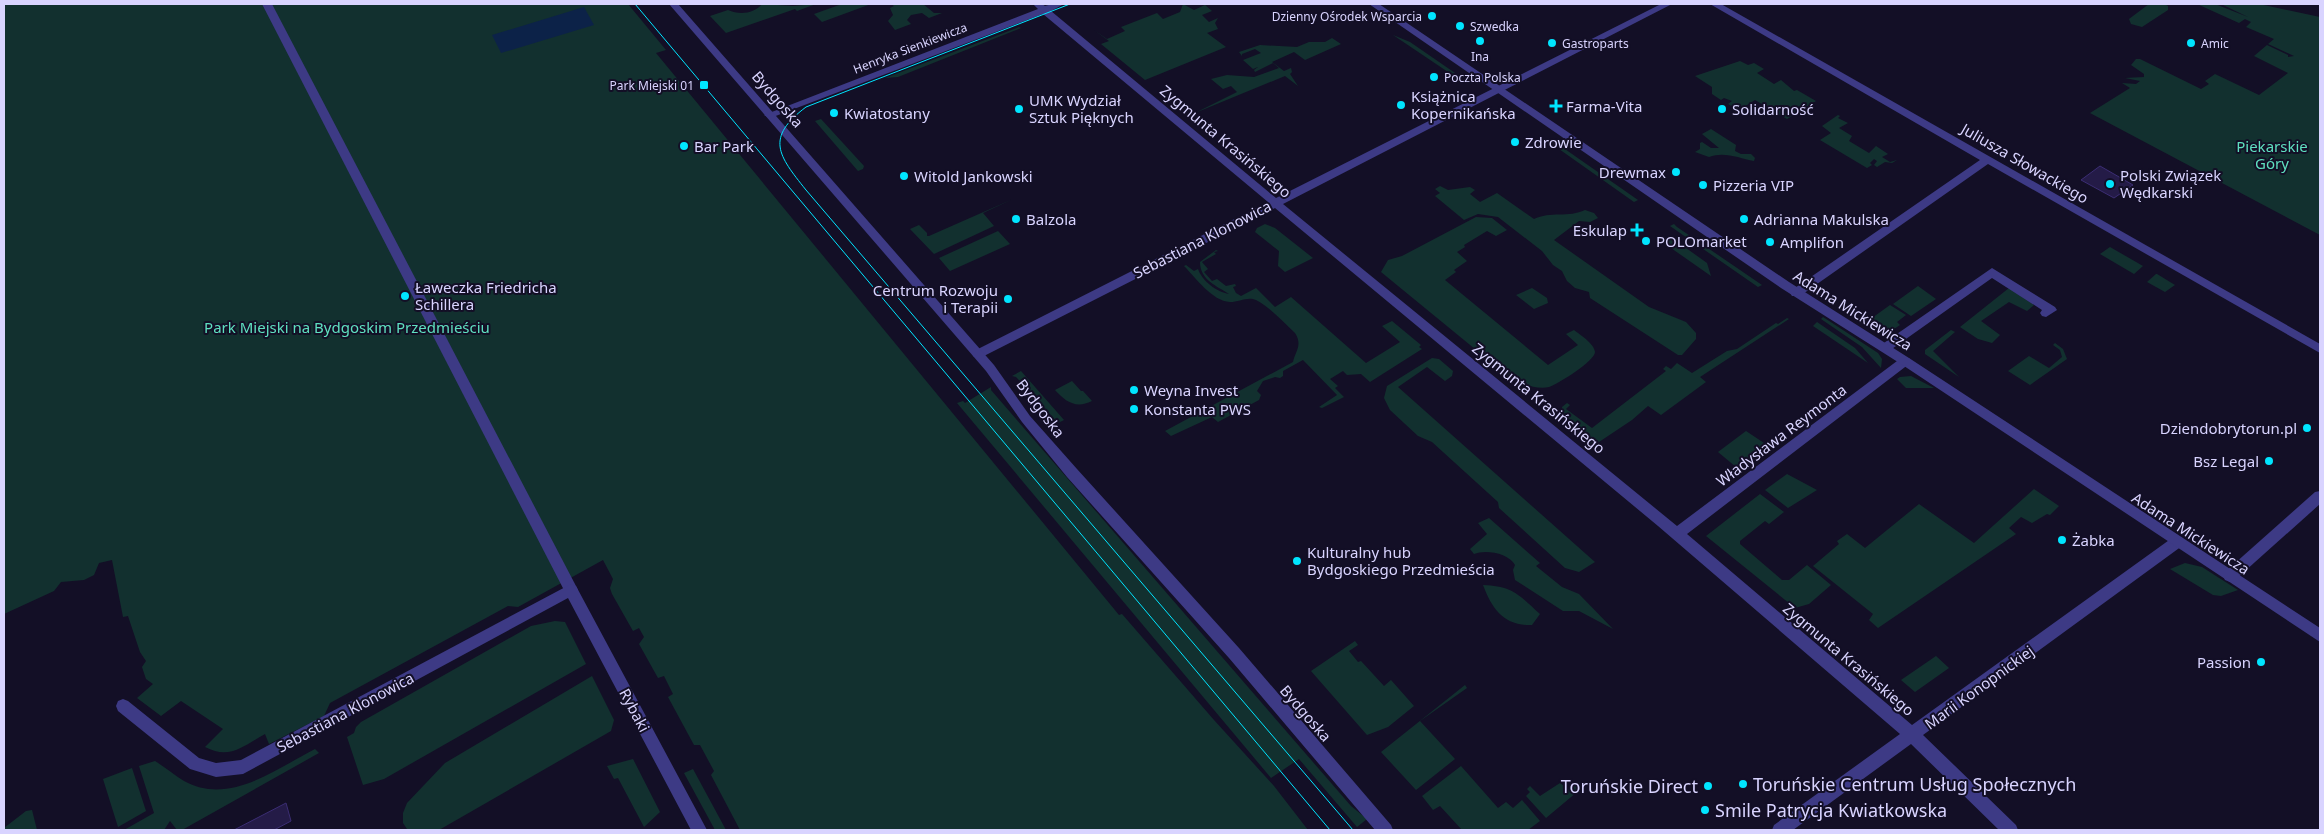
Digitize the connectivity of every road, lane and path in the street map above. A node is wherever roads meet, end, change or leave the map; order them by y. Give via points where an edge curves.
1 (267, 4) edge
2 (673, 4) edge
3 (1060, 4) edge
4 (1373, 4) edge
5 (1668, 4) edge
6 (1715, 4) edge
7 (1040, 7) edge
8 (1499, 89) junction
9 (769, 115) junction
10 (1988, 159) junction
11 (1274, 202) junction
12 (1796, 293) junction
13 (2046, 313) dead end
14 (1885, 348) junction
15 (2320, 349) edge
16 (978, 354) junction
17 (1905, 361) junction
18 (2320, 496) edge
19 (1677, 534) junction
20 (2177, 542) junction
21 (2230, 576) junction
22 (571, 590) junction
23 (2320, 636) edge
24 (123, 706) dead end
25 (1913, 735) junction
26 (698, 830) edge
27 (1385, 830) edge
28 (1780, 830) edge
29 (2010, 830) edge

1 - 22 street, Rybaki
2 - 9 street, Bydgoska
3 - 7 street, Henryka Sienkiewicza
4 - 8 street, Adama Mickiewicza
5 - 8 street, Sebastiana Klonowica
6 - 10 street, Juliusza Słowackiego
7 - 9 street, Henryka Sienkiewicza
7 - 11 street, Zygmunta Krasińskiego
8 - 11 street, Sebastiana Klonowica
8 - 12 street, Adama Mickiewicza
9 - 16 street, Bydgoska
10 - 12 street
10 - 15 street, Juliusza Słowackiego
11 - 16 street, Sebastiana Klonowica
11 - 19 street, Zygmunta Krasińskiego
12 - 14 street, Adama Mickiewicza
13 - 14 street via 2051,310 1992,272
14 - 17 street, Adama Mickiewicza
16 - 27 street, Bydgoska via 1008,390 1026,419 1072,473 1234,653
17 - 19 street, Władysława Reymonta
17 - 20 street, Adama Mickiewicza
18 - 21 street
19 - 25 street, Zygmunta Krasińskiego
20 - 21 street, Adama Mickiewicza
20 - 25 street, Marii Konopnickiej
21 - 23 street, Adama Mickiewicza
22 - 24 street, Sebastiana Klonowica via 243,767 216,770 195,764
22 - 26 street, Rybaki
25 - 28 street, Marii Konopnickiej
25 - 29 street, Zygmunta Krasińskiego

